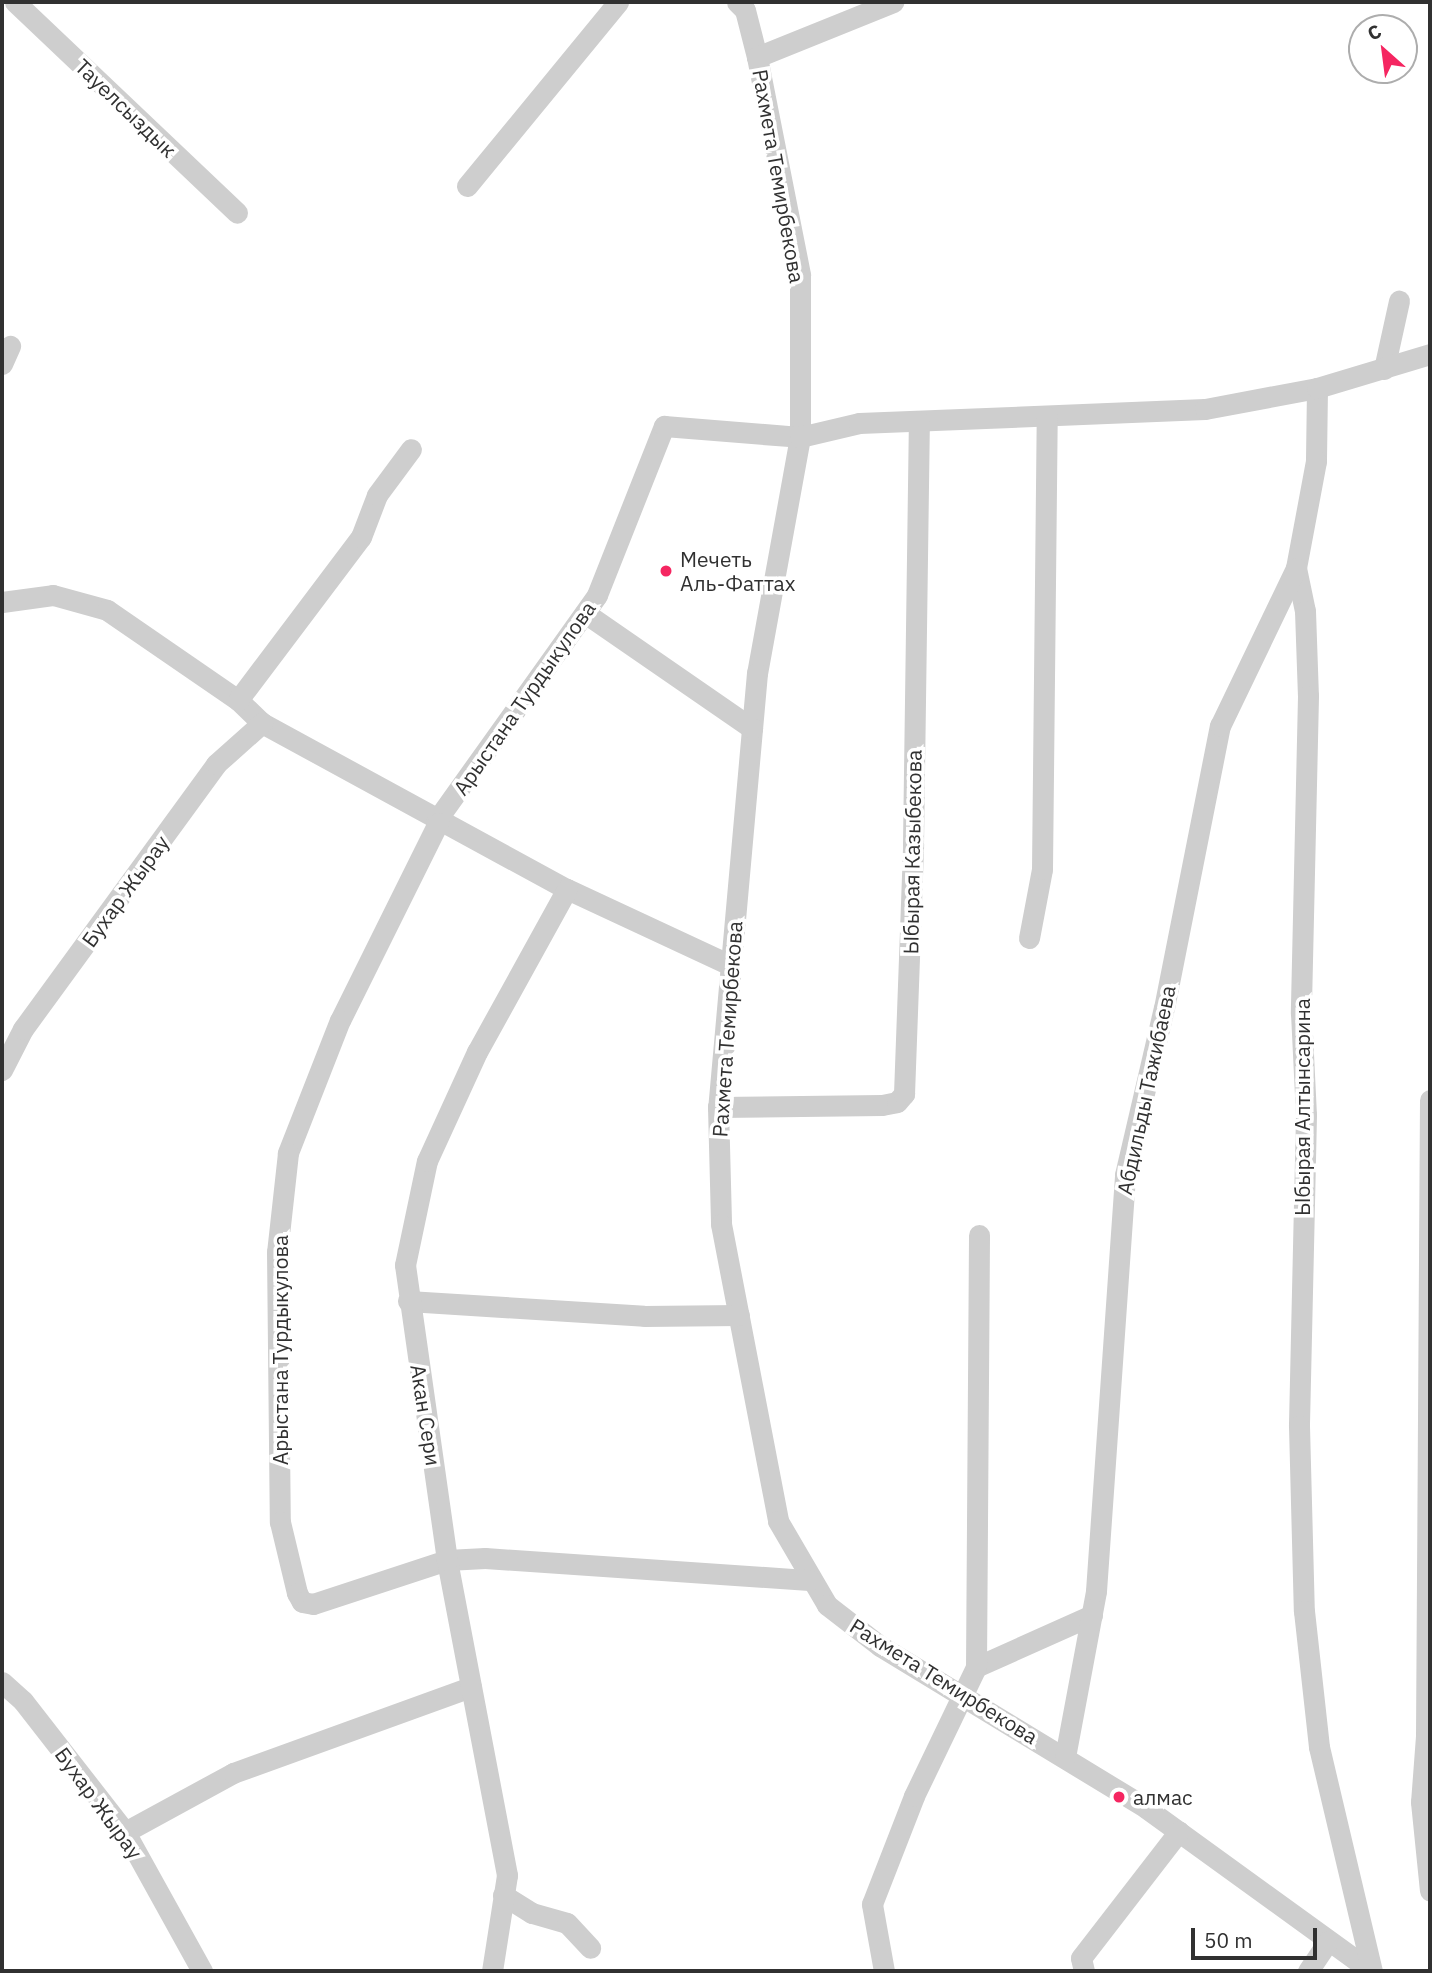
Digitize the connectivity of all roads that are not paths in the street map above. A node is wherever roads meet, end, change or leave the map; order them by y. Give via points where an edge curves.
1 (15, 2) edge
2 (618, 2) edge
3 (737, 2) edge
4 (893, 2) edge
5 (757, 57) junction
6 (467, 186) dead end
7 (237, 213) dead end
8 (1399, 301) dead end
9 (1430, 354) edge
10 (1384, 369) junction
11 (1317, 388) junction
12 (1047, 417) junction
13 (919, 421) junction
14 (800, 437) junction
15 (411, 449) dead end
16 (1296, 568) junction
17 (2, 602) edge
18 (585, 613) junction
19 (238, 700) junction
20 (262, 723) junction
21 (752, 728) junction
22 (437, 822) junction
23 (567, 890) junction
24 (1029, 938) dead end
25 (730, 965) junction
26 (2, 1070) edge
27 (1430, 1100) edge
28 (718, 1107) junction
29 (1430, 1115) edge
30 (979, 1235) dead end
31 (408, 1301) junction
32 (739, 1315) junction
33 (447, 1559) junction
34 (809, 1580) junction
35 (1092, 1615) junction
36 (976, 1667) junction
37 (2, 1682) edge
38 (471, 1687) junction
39 (961, 1696) junction
40 (1065, 1757) junction
41 (1179, 1831) junction
42 (125, 1832) junction
43 (1430, 1891) edge
44 (503, 1895) junction
45 (1328, 1941) junction
46 (590, 1948) dead end
47 (202, 1971) edge
48 (492, 1971) edge
49 (884, 1971) edge
50 (1084, 1971) edge
51 (1308, 1971) edge
52 (1371, 1971) edge

1 - 7 street, Тауелсыздык
2 - 6 street
3 - 5 street, Рахмета Темирбекова via 745,10
4 - 5 street
5 - 14 street, Рахмета Темирбекова via 800,275
8 - 10 street
9 - 10 street
10 - 11 street
11 - 12 street via 1205,409
11 - 16 street, Ыбырая Алтынсарина via 1317,461
12 - 13 street
12 - 24 street via 1042,869
13 - 14 street via 859,423
13 - 28 street, Ыбырая Казыбекова via 904,1094 897,1102 882,1105
14 - 18 street, Арыстана Турдыкулова via 664,426 597,595
14 - 21 street, Рахмета Темирбекова via 757,673
15 - 19 street via 377,495 361,537
16 - 35 street, Абдильды Тажибаева via 1220,726 1164,1008 1125,1175
16 - 52 street, Ыбырая Алтынсарина via 1305,611 1308,696 1299,1426 1304,1611 1319,1747
17 - 19 street via 53,595 107,610
18 - 21 street
18 - 22 street, Арыстана Турдыкулова
19 - 20 street
20 - 22 street
20 - 26 street, Бухар Жырау via 216,764 23,1029
21 - 25 street, Рахмета Темирбекова
22 - 23 street
22 - 33 street, Арыстана Турдыкулова via 340,1020 288,1153 277,1252 280,1522 302,1602 313,1604
23 - 25 street
23 - 31 street, Акан Сери via 477,1052 428,1161 405,1265
25 - 28 street, Рахмета Темирбекова
27 - 29 street
28 - 32 street, Рахмета Темирбекова via 721,1224
29 - 43 street via 1426,1736 1421,1802
30 - 36 street
31 - 32 street via 644,1316
31 - 33 street, Акан Сери
32 - 34 street, Рахмета Темирбекова via 778,1521
33 - 34 street
33 - 38 street, Акан Сери
34 - 39 street, Рахмета Темирбекова via 827,1605 880,1646
35 - 36 street
35 - 40 street, Абдильды Тажибаева
36 - 39 street
37 - 42 street, Бухар Жырау via 23,1701
38 - 42 street via 233,1773
38 - 44 street, Акан Сери via 507,1875
39 - 40 street, Рахмета Темирбекова
39 - 49 street via 914,1796 872,1904
40 - 41 street, Рахмета Темирбекова
41 - 45 street, Рахмета Темирбекова
41 - 50 street via 1081,1958
42 - 47 street, Бухар Жырау
44 - 46 street via 532,1913 567,1923
44 - 48 street, Акан Сери
45 - 51 street
45 - 52 street, Рахмета Темирбекова

